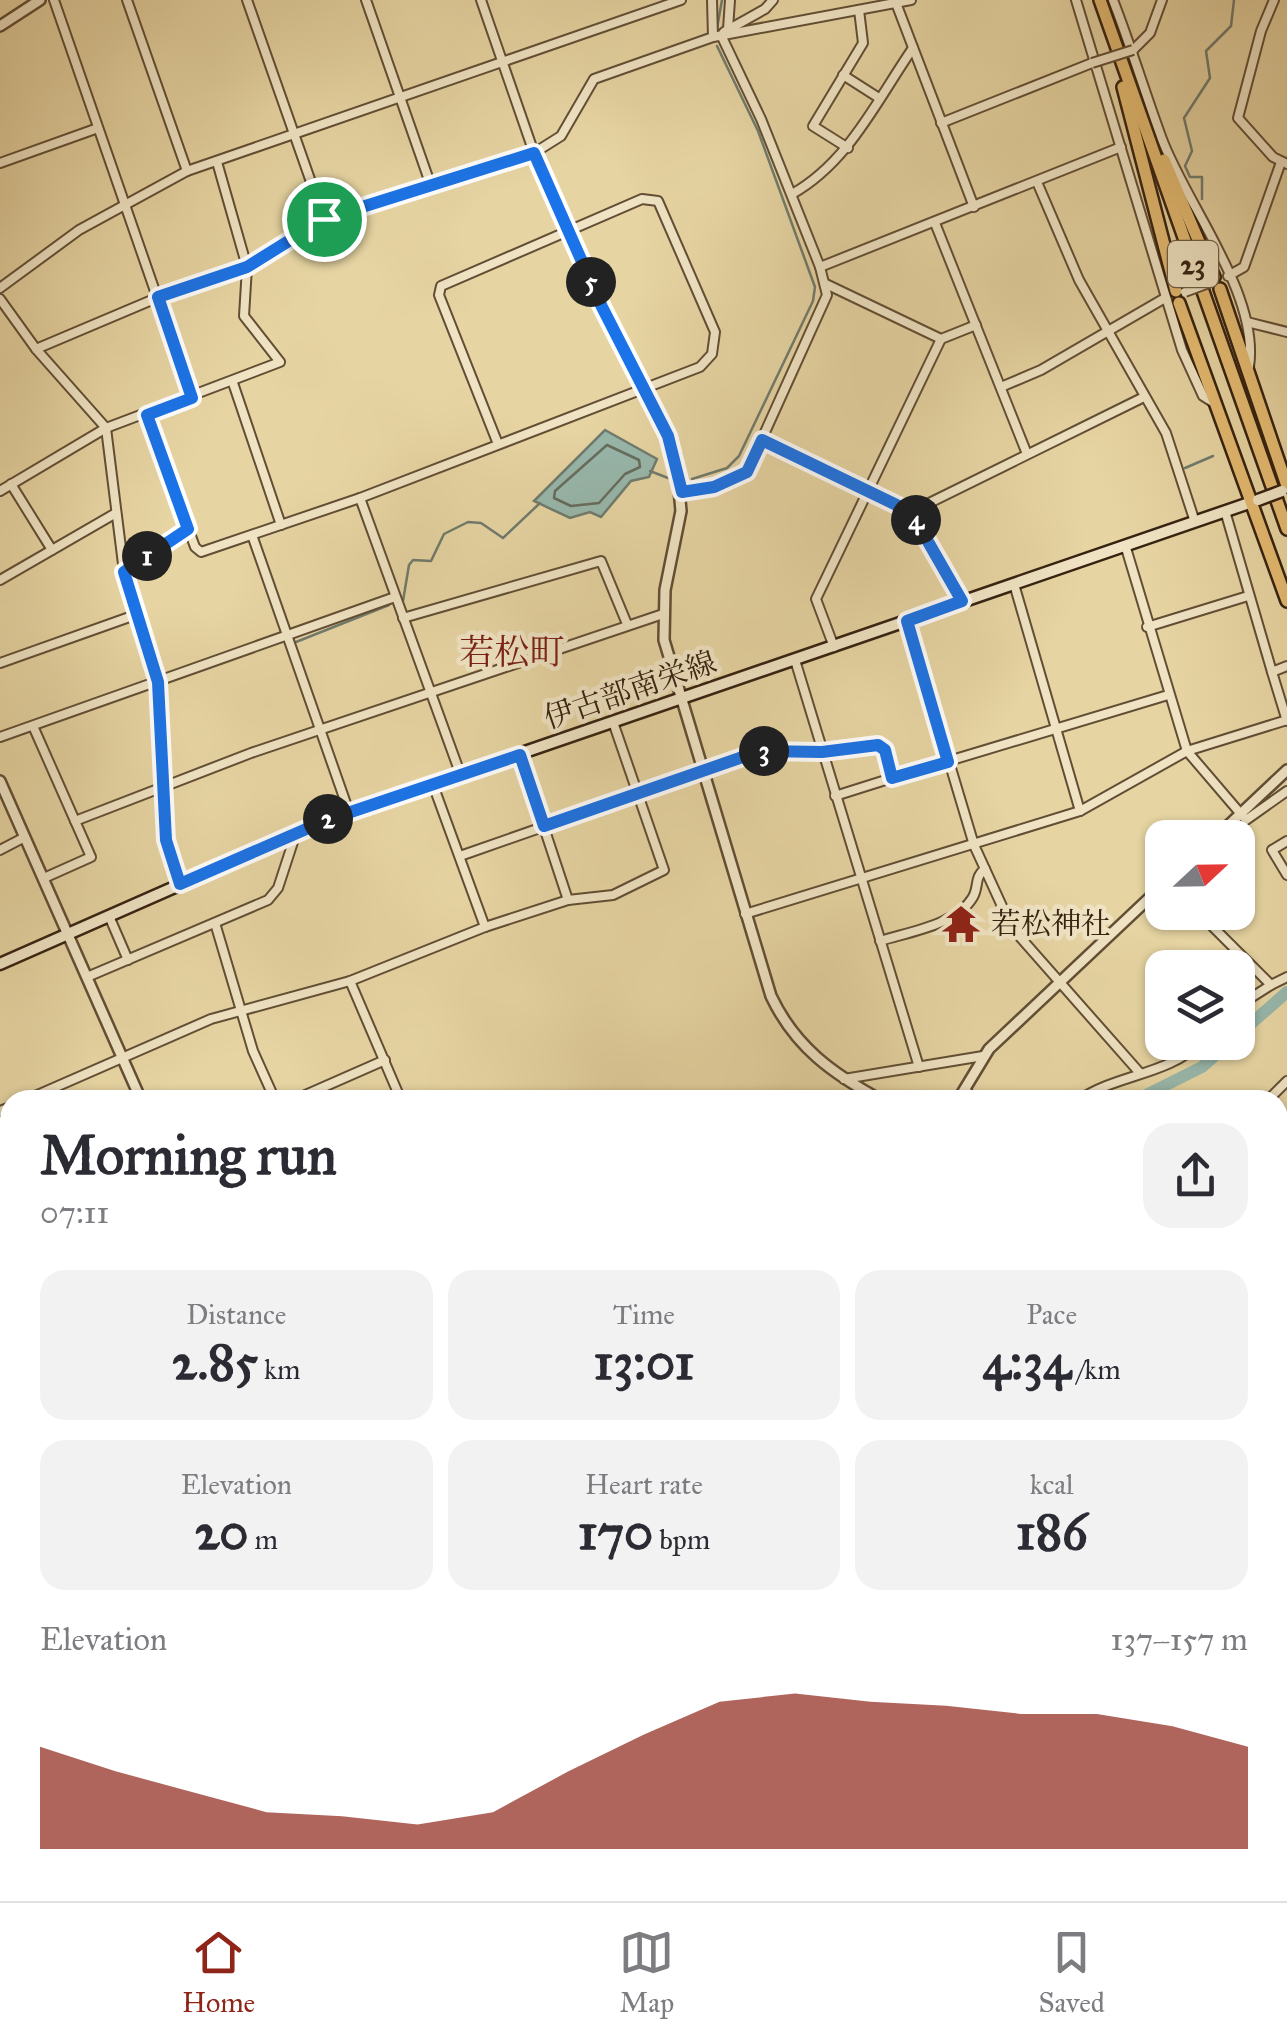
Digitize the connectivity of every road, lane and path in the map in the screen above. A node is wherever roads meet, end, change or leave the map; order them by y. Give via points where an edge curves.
1 (40, 0) edge
2 (54, 0) edge
3 (126, 0) edge
4 (246, 0) edge
5 (366, 0) edge
6 (481, 0) edge
7 (680, 0) edge
8 (712, 0) edge
9 (730, 0) edge
10 (773, 0) edge
11 (840, 0) edge
12 (911, 0) edge
13 (1076, 0) edge
14 (1100, 0) edge
15 (1113, 0) edge
16 (1162, 0) edge
17 (1274, 0) edge
18 (892, 2) edge
19 (859, 10) junction
20 (842, 12) junction
21 (0, 26) edge
22 (720, 34) junction
23 (1112, 34) junction
24 (913, 48) junction
25 (1132, 50) junction
26 (502, 62) junction
27 (1092, 63) junction
28 (843, 75) junction
29 (1130, 83) junction
30 (400, 97) junction
31 (878, 98) junction
32 (941, 123) junction
33 (98, 128) junction
34 (293, 134) junction
35 (1121, 146) junction
36 (848, 148) junction
37 (534, 153) junction
38 (217, 162) junction
39 (0, 163) edge
40 (1284, 163) edge
41 (186, 171) junction
42 (430, 182) junction
43 (1036, 182) junction
44 (792, 194) junction
45 (125, 205) junction
46 (974, 206) junction
47 (324, 219) junction
48 (935, 223) junction
49 (568, 231) junction
50 (247, 267) junction
51 (820, 267) junction
52 (1218, 281) junction
53 (826, 284) junction
54 (0, 288) edge
55 (1174, 296) junction
56 (158, 297) junction
57 (0, 299) edge
58 (1247, 322) junction
59 (976, 325) junction
60 (1106, 331) junction
61 (1287, 332) edge
62 (941, 339) junction
63 (36, 349) junction
64 (1249, 366) junction
65 (233, 382) junction
66 (1001, 386) junction
67 (645, 389) junction
68 (1144, 397) junction
69 (192, 398) junction
70 (147, 415) junction
71 (106, 428) junction
72 (762, 440) junction
73 (498, 444) junction
74 (1028, 454) junction
75 (11, 484) junction
76 (868, 490) junction
77 (1283, 490) edge
78 (0, 491) edge
79 (682, 492) junction
80 (360, 498) junction
81 (1255, 501) junction
82 (1225, 511) junction
83 (911, 512) junction
84 (116, 513) junction
85 (1195, 522) junction
86 (281, 525) junction
87 (188, 529) junction
88 (1287, 529) edge
89 (252, 535) junction
90 (1126, 548) junction
91 (52, 550) junction
92 (124, 572) junction
93 (0, 580) edge
94 (1014, 584) junction
95 (1248, 596) junction
96 (395, 598) junction
97 (962, 601) junction
98 (1287, 601) edge
99 (138, 614) junction
100 (663, 614) junction
101 (403, 618) junction
102 (907, 621) junction
103 (628, 624) junction
104 (1146, 626) junction
105 (288, 637) junction
106 (834, 646) junction
107 (795, 660) junction
108 (0, 663) edge
109 (1287, 666) edge
110 (1272, 672) junction
111 (158, 682) junction
112 (430, 694) junction
113 (1168, 695) junction
114 (681, 699) junction
115 (1287, 721) edge
116 (613, 722) junction
117 (32, 726) junction
118 (1056, 729) junction
119 (320, 730) junction
120 (0, 737) edge
121 (1187, 751) junction
122 (822, 752) junction
123 (520, 755) junction
124 (948, 762) junction
125 (1287, 770) edge
126 (704, 772) junction
127 (460, 773) junction
128 (892, 778) junction
129 (0, 781) edge
130 (432, 782) junction
131 (161, 788) junction
132 (1287, 792) edge
133 (638, 794) junction
134 (835, 796) junction
135 (1080, 811) junction
136 (348, 812) junction
137 (1241, 814) junction
138 (1234, 820) edge
139 (74, 821) junction
140 (544, 826) junction
141 (296, 832) junction
142 (25, 837) junction
143 (1287, 841) edge
144 (974, 845) junction
145 (0, 850) edge
146 (460, 856) junction
147 (985, 869) junction
148 (1287, 875) edge
149 (44, 878) junction
150 (861, 879) junction
151 (180, 884) junction
152 (568, 900) junction
153 (1145, 902) edge
154 (745, 914) junction
155 (109, 916) junction
156 (214, 923) junction
157 (485, 927) junction
158 (1216, 930) edge
159 (68, 934) junction
160 (880, 941) junction
161 (128, 960) junction
162 (0, 964) edge
163 (1287, 977) edge
164 (88, 978) junction
165 (350, 980) junction
166 (1060, 982) junction
167 (1271, 985) junction
168 (1255, 995) edge
169 (241, 1011) junction
170 (983, 1056) junction
171 (122, 1058) junction
172 (385, 1060) junction
173 (1176, 1060) edge
174 (919, 1067) junction
175 (1140, 1072) junction
176 (844, 1079) junction
177 (965, 1089) edge
178 (49, 1090) edge
179 (136, 1090) edge
180 (271, 1090) edge
181 (317, 1090) edge
182 (398, 1090) edge
183 (863, 1090) edge
184 (1101, 1090) edge

1 - 21 street
2 - 33 street
3 - 41 street
4 - 34 street
5 - 30 street
6 - 26 street
7 - 26 street
8 - 22 street
9 - 22 street
10 - 22 street
11 - 20 street
12 - 18 street
13 - 27 street
14 - 23 highway, 23
15 - 25 street
16 - 25 street via 1150,34
17 - 40 street via 1238,118
18 - 19 street
18 - 24 street
19 - 20 street
19 - 28 street via 864,42
20 - 22 street
22 - 37 street via 594,79 561,136
22 - 44 street
23 - 29 highway, 23
23 - 55 highway, 23
24 - 31 street
24 - 32 street
25 - 27 street, bridge
25 - 52 street
26 - 30 street
26 - 37 street
27 - 32 street
27 - 35 street
28 - 31 street
28 - 36 street via 813,126
29 - 52 highway, 23
29 - 77 highway, 23
30 - 34 street
30 - 42 street
31 - 36 street
32 - 46 street
33 - 39 street
33 - 45 street
34 - 38 street
34 - 47 street
35 - 43 street
35 - 55 street
36 - 44 street
37 - 42 street
37 - 49 street
38 - 41 street
38 - 50 street
40 - 52 street via 1244,268
41 - 45 street
42 - 47 street
43 - 46 street
43 - 60 street
44 - 51 street
45 - 54 street
45 - 56 street
46 - 48 street
47 - 50 street
48 - 51 street
48 - 59 street
49 - 67 street
49 - 67 street via 642,199 658,201 664,210 715,345 700,367
49 - 73 street via 440,286
50 - 56 street
50 - 65 street via 244,316 280,362
51 - 53 street
52 - 55 street, bridge
52 - 58 street
52 - 64 highway, 23
53 - 62 street
53 - 72 street via 825,303
55 - 60 street
55 - 81 highway, 23
56 - 63 street
56 - 69 street
57 - 63 street
58 - 61 street
58 - 64 street
59 - 62 street
59 - 66 street
60 - 66 street
60 - 68 street
62 - 76 street
63 - 71 street
64 - 77 highway, 23
65 - 69 street
65 - 86 street
66 - 74 street
67 - 73 street
67 - 79 street via 673,446
68 - 74 street
68 - 85 street via 1166,433
69 - 70 street
70 - 71 street
70 - 87 street
71 - 75 street
71 - 84 street
72 - 76 street
72 - 79 street via 747,472
73 - 80 street
74 - 83 street
75 - 78 street
75 - 91 street
76 - 83 street
76 - 106 street via 816,599
77 - 81 main road, 伊古部南栄線, bridge
77 - 88 highway, 23
79 - 100 street
80 - 86 street
80 - 96 street
81 - 82 main road, 伊古部南栄線
81 - 98 highway, 23
82 - 85 main road, 伊古部南栄線
82 - 95 street
83 - 97 street
84 - 91 street
84 - 92 street
85 - 90 main road, 伊古部南栄線
86 - 89 street
87 - 89 street via 201,552
87 - 92 street
89 - 105 street
90 - 94 main road, 伊古部南栄線
90 - 104 street
91 - 93 street
92 - 99 street
94 - 97 main road, 伊古部南栄線
94 - 118 street
95 - 104 street
95 - 110 street
96 - 101 street
96 - 105 street
97 - 102 main road, 伊古部南栄線
99 - 108 street
99 - 111 street
100 - 103 street
100 - 114 street
101 - 103 street via 601,561
101 - 112 street
102 - 106 main road, 伊古部南栄線
102 - 124 street
103 - 112 street
104 - 113 street
105 - 111 street
105 - 119 street
106 - 107 main road, 伊古部南栄線
107 - 114 main road, 伊古部南栄線
107 - 122 street
109 - 110 street
110 - 115 street
111 - 117 street
111 - 131 street
112 - 119 street
112 - 127 street
113 - 118 street
113 - 121 street
114 - 116 main road, 伊古部南栄線
114 - 126 street
115 - 121 street
116 - 123 main road, 伊古部南栄線
116 - 133 street
117 - 120 street
117 - 139 street
118 - 124 street
118 - 135 street
119 - 131 street
119 - 136 street
121 - 135 street
121 - 137 street
122 - 126 street via 760,751
122 - 128 street via 878,745
122 - 134 street
123 - 127 main road, 伊古部南栄線
123 - 140 street
124 - 128 street
124 - 144 street
125 - 137 street
126 - 133 street
126 - 154 street
127 - 130 main road, 伊古部南栄線
128 - 134 street
129 - 142 street
130 - 136 main road, 伊古部南栄線
130 - 146 street
131 - 139 street
131 - 151 street via 166,840
132 - 137 street via 1250,820
133 - 140 street
133 - 152 street via 664,870 613,894
134 - 150 street
135 - 144 street
136 - 141 main road, 伊古部南栄線
137 - 138 street
139 - 149 street via 91,857
140 - 146 street
140 - 152 street
141 - 151 main road, 伊古部南栄線
141 - 156 street via 274,894
142 - 145 street
142 - 149 street
143 - 148 street via 1272,850
144 - 147 street
144 - 150 street
146 - 157 street
147 - 160 street via 972,899 943,922
147 - 166 street via 1012,928
149 - 159 street
150 - 154 street
150 - 160 street
151 - 155 main road, 伊古部南栄線
152 - 157 street
153 - 166 street
154 - 176 street via 780,1016
155 - 159 main road, 伊古部南栄線
155 - 161 street
156 - 161 street
156 - 169 street
157 - 165 street
158 - 167 street
159 - 162 main road, 伊古部南栄線
159 - 164 street
160 - 174 street
161 - 164 street
163 - 167 street
164 - 171 street
165 - 169 street
165 - 172 street
166 - 170 street
166 - 175 street
167 - 168 street
169 - 171 street
169 - 180 street
170 - 174 street
170 - 177 street
171 - 178 street
171 - 179 street
172 - 181 street
172 - 182 street
173 - 175 street
174 - 176 street
175 - 184 street
176 - 183 street

